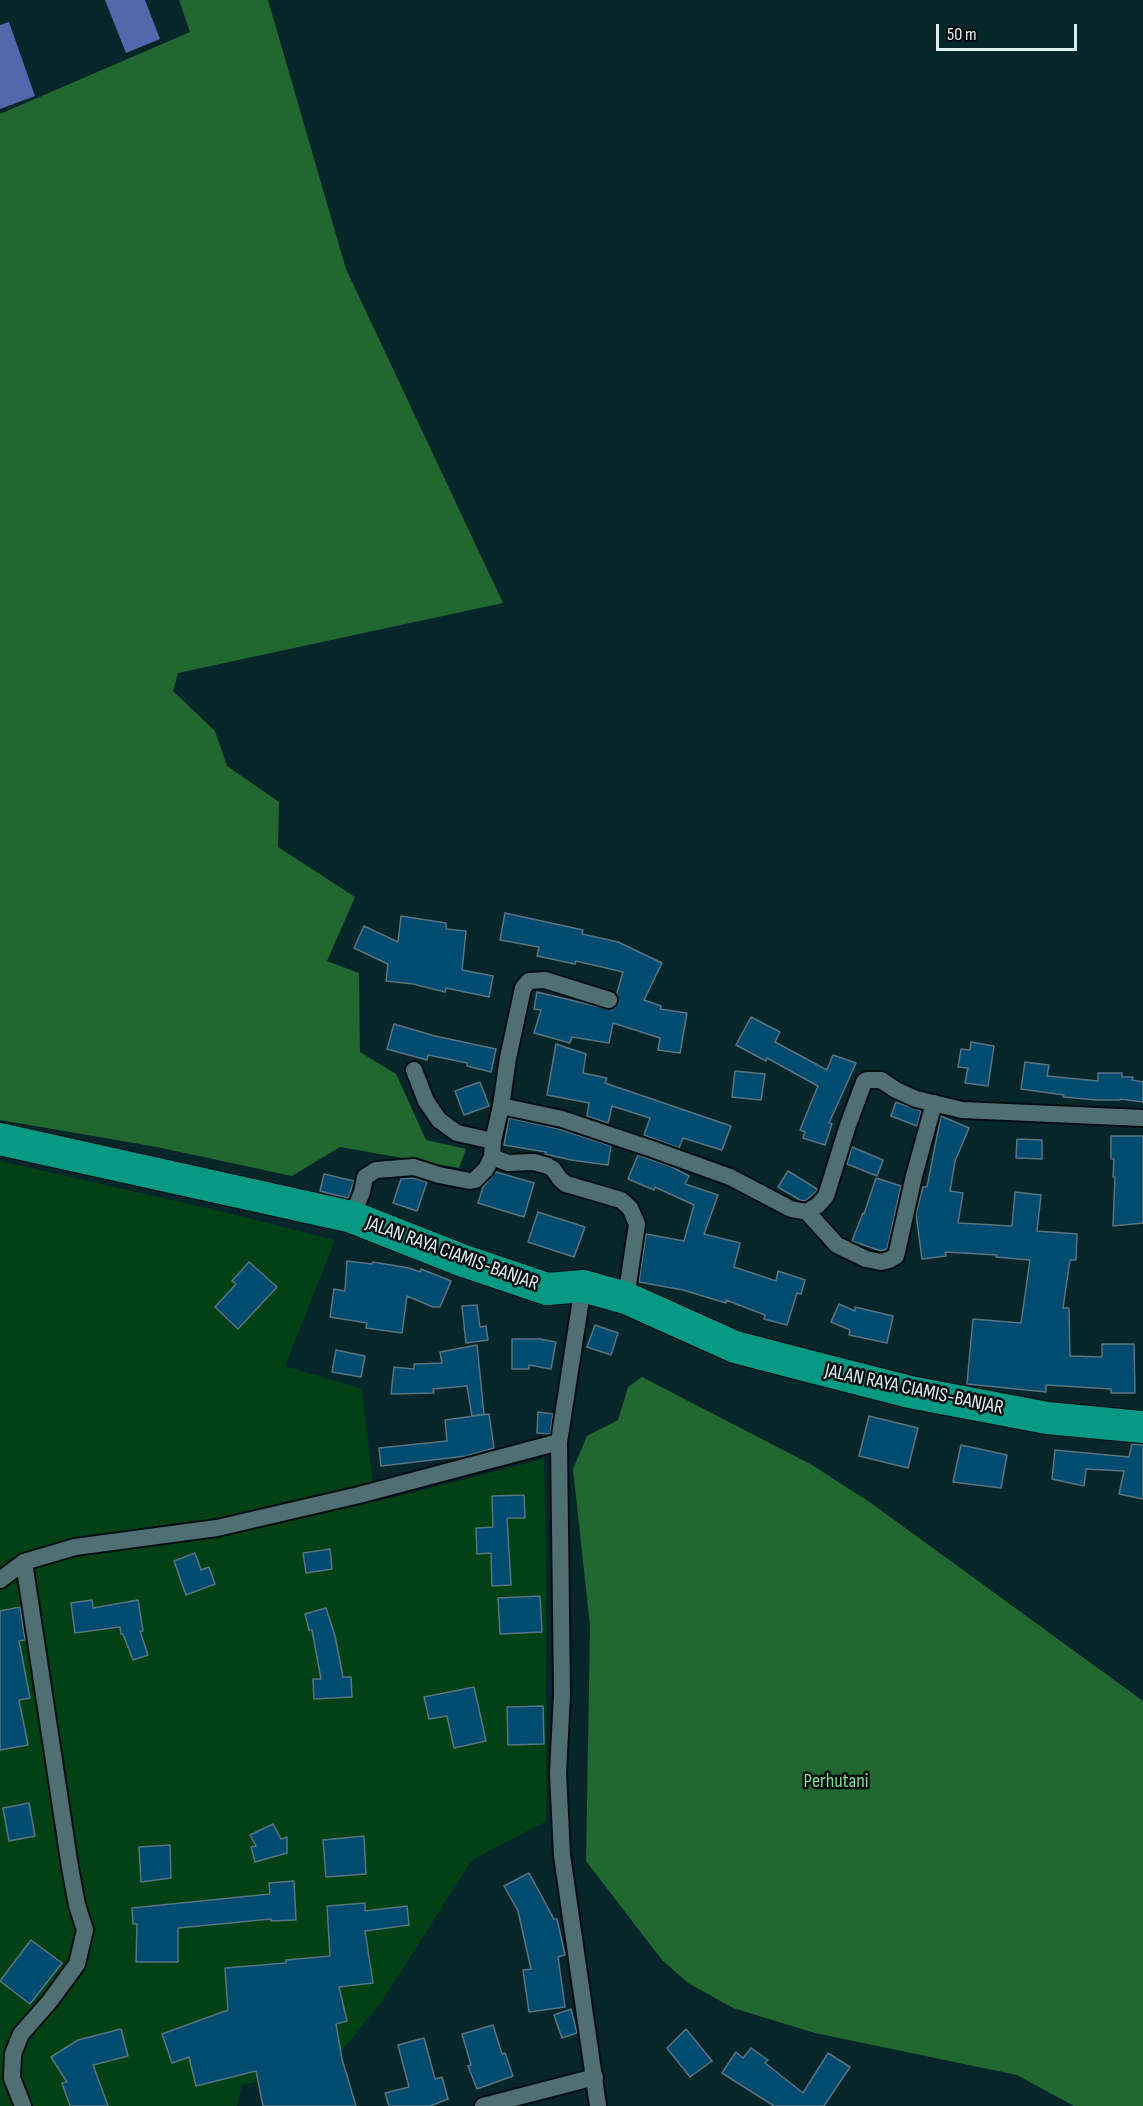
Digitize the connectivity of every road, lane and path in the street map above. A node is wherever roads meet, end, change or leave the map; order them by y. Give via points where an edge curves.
1 (609, 1000) dead end
2 (414, 1070) dead end
3 (934, 1103) junction
4 (501, 1106) junction
5 (1143, 1118) edge
6 (0, 1138) edge
7 (492, 1149) junction
8 (807, 1212) junction
9 (352, 1216) junction
10 (583, 1286) junction
11 (626, 1298) junction
12 (1143, 1427) edge
13 (559, 1442) junction
14 (24, 1562) junction
15 (0, 1580) edge
16 (595, 2077) junction
17 (23, 2106) edge
18 (483, 2106) edge
19 (598, 2106) edge

1 - 4 street via 545,980 530,981 523,988
2 - 7 street via 426,1101 439,1120
3 - 5 street via 962,1110
3 - 8 street via 916,1099 881,1080 864,1082 826,1196
3 - 8 street via 896,1256 881,1262 837,1245
4 - 7 street
4 - 8 street via 562,1119 652,1149 730,1177 791,1209
6 - 9 highway, JALAN RAYA CIAMIS-BANJAR
7 - 9 street via 486,1169 470,1181 414,1167 376,1170 365,1177
7 - 11 street via 508,1163 548,1166 566,1184 621,1200 630,1208 637,1224
9 - 10 highway, JALAN RAYA CIAMIS-BANJAR via 547,1289
10 - 11 highway, JALAN RAYA CIAMIS-BANJAR
10 - 13 street
11 - 12 highway, JALAN RAYA CIAMIS-BANJAR via 735,1347 910,1392 1047,1418
13 - 14 street via 228,1526 75,1547
13 - 16 street via 562,1694 558,1773 562,1855
14 - 15 street
14 - 17 street via 70,1867 85,1930 77,1964 21,2034 13,2054 12,2078
16 - 18 street
16 - 19 street

